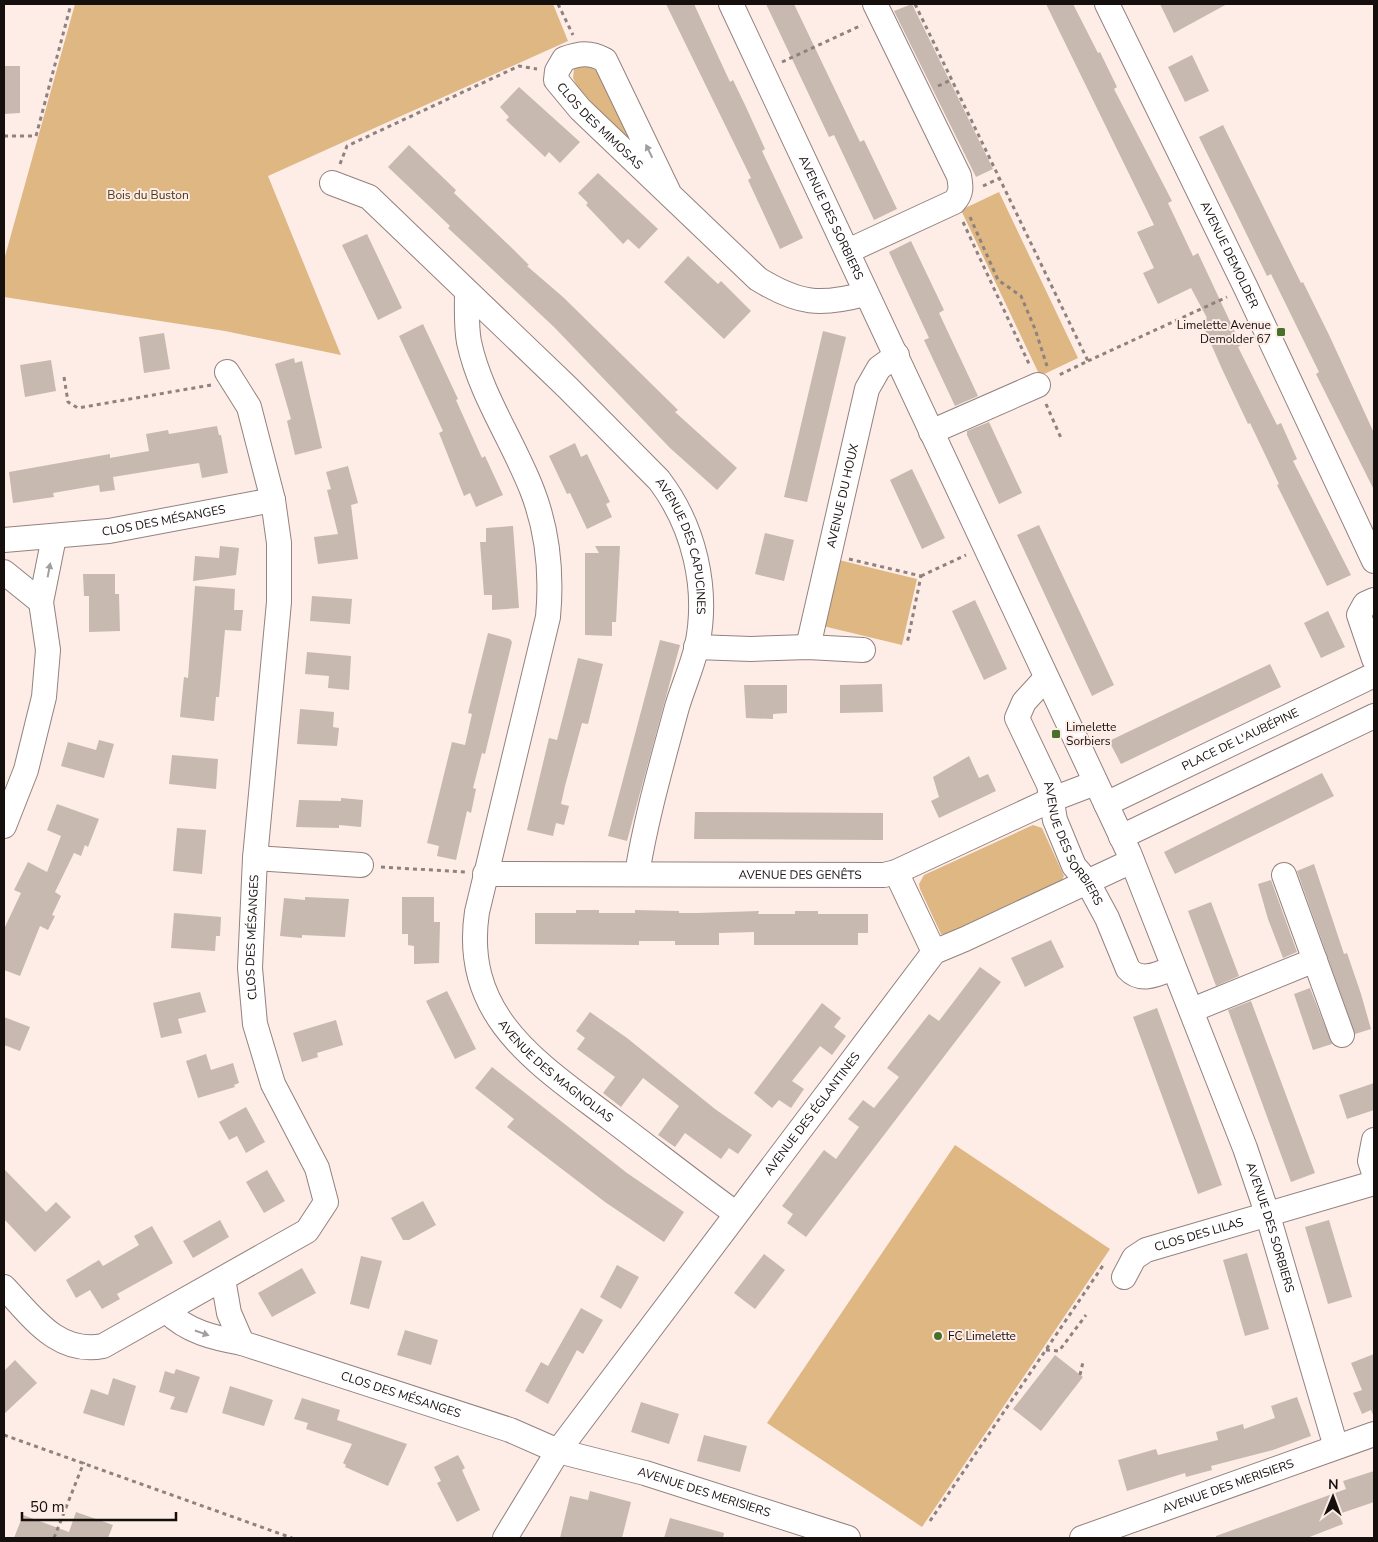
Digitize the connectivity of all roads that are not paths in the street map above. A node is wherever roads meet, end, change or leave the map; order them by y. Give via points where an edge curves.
1 (731, 4) edge
2 (1107, 4) edge
3 (878, 10) edge
4 (332, 184) road end
5 (670, 195) junction
6 (848, 251) junction
7 (467, 292) junction
8 (865, 294) junction
9 (897, 355) junction
10 (229, 377) road end
11 (1046, 382) road end
12 (931, 432) junction
13 (273, 500) junction
14 (54, 537) junction
15 (4, 540) edge
16 (1374, 561) edge
17 (4, 572) edge
18 (1374, 600) edge
19 (42, 602) junction
20 (696, 647) junction
21 (808, 647) junction
22 (863, 650) dead end
23 (1374, 659) edge
24 (1374, 675) edge
25 (1046, 678) junction
26 (1374, 716) edge
27 (1095, 783) junction
28 (1053, 799) junction
29 (1106, 804) junction
30 (4, 826) edge
31 (1121, 836) junction
32 (255, 858) junction
33 (1132, 861) junction
34 (370, 866) road end
35 (896, 872) junction
36 (485, 874) junction
37 (637, 874) junction
38 (1284, 875) dead end
39 (1088, 881) junction
40 (934, 952) junction
41 (1316, 960) junction
42 (1173, 968) junction
43 (1192, 1010) junction
44 (1342, 1034) dead end
45 (1374, 1140) edge
46 (1374, 1173) edge
47 (1374, 1183) edge
48 (735, 1213) junction
49 (1268, 1216) junction
50 (1124, 1277) dead end
51 (223, 1279) junction
52 (4, 1287) edge
53 (168, 1312) junction
54 (242, 1343) junction
55 (1374, 1434) edge
56 (1336, 1447) junction
57 (558, 1451) junction
58 (505, 1538) edge
59 (848, 1538) edge
60 (1082, 1538) edge

1 - 6 street, AVENUE DES SORBIERS
2 - 16 street, AVENUE DEMOLDER via 1246,288
3 - 6 street via 959,176 961,187 957,199
4 - 7 street, AVENUE DES CAPUCINES via 369,197
5 -> 5 street, CLOS DES MIMOSAS via 605,60 593,54 564,59 556,80 580,109
5 - 8 street, CLOS DES MIMOSAS via 758,280 780,292 833,302
6 - 8 street, AVENUE DES SORBIERS
7 - 20 street, AVENUE DES CAPUCINES via 634,454 668,493 686,526 696,560 700,606
7 - 36 street via 469,342 487,392 532,490 549,564 548,617
8 - 9 street, AVENUE DES SORBIERS
9 - 12 street, AVENUE DES SORBIERS
9 - 21 street, AVENUE DU HOUX via 879,368 867,389
10 - 13 street, CLOS DES MÉSANGES via 249,407
11 - 12 street
12 - 25 street, AVENUE DES SORBIERS
13 - 14 street, CLOS DES MÉSANGES via 109,531
13 - 32 street, CLOS DES MÉSANGES via 279,543 279,602
14 - 15 street, CLOS DES MÉSANGES
19 -> 14 street
17 - 19 street
18 - 23 street via 1365,604 1359,615
19 - 30 street via 48,677 35,739
20 - 21 street
20 - 37 street, AVENUE DES CAPUCINES via 646,826
21 - 22 street
24 - 29 street, PLACE DE L'AUBÉPINE
25 - 27 street, AVENUE DES SORBIERS
25 - 28 street, AVENUE DES SORBIERS via 1024,702 1017,718
26 - 31 street
27 - 28 street, AVENUE DES GENÊTS
27 - 29 street, AVENUE DES SORBIERS
28 - 35 street, AVENUE DES GENÊTS
28 - 39 street, AVENUE DES SORBIERS via 1055,820 1074,866
29 - 31 street, AVENUE DES SORBIERS
31 - 33 street, AVENUE DES SORBIERS
32 - 34 street, CLOS DES MÉSANGES
32 - 51 street, CLOS DES MÉSANGES via 250,968 256,1024 273,1084 317,1168 326,1202 307,1231
33 - 39 street
33 - 42 street, AVENUE DES SORBIERS
35 - 37 street, AVENUE DES GENÊTS via 856,876
35 - 40 street
36 - 37 street, AVENUE DES GENÊTS
36 - 48 street, AVENUE DES MAGNOLIAS via 475,925 476,953 487,995 507,1031 537,1062
38 - 41 street
39 - 40 street via 966,940
39 - 42 street, AVENUE DES SORBIERS via 1128,969 1144,977
40 - 48 street, AVENUE DES ÉGLANTINES
41 - 43 street
41 - 44 street
42 - 43 street, AVENUE DES SORBIERS
43 - 49 street, AVENUE DES SORBIERS
45 - 46 street via 1370,1161
47 - 49 street, CLOS DES LILAS
48 - 57 street, AVENUE DES ÉGLANTINES
49 - 50 street, CLOS DES LILAS via 1146,1250 1134,1258
49 - 56 street, AVENUE DES SORBIERS
51 - 53 street, CLOS DES MÉSANGES
51 - 54 street via 229,1312
52 - 53 street, CLOS DES MÉSANGES via 56,1338 83,1348 103,1346
53 -> 54 street, CLOS DES MÉSANGES via 176,1321 192,1329
54 - 57 street, CLOS DES MÉSANGES via 510,1430
55 - 56 street, AVENUE DES MERISIERS
56 - 60 street, AVENUE DES MERISIERS
57 - 58 street, AVENUE DES ÉGLANTINES
57 - 59 street, AVENUE DES MERISIERS via 645,1473

